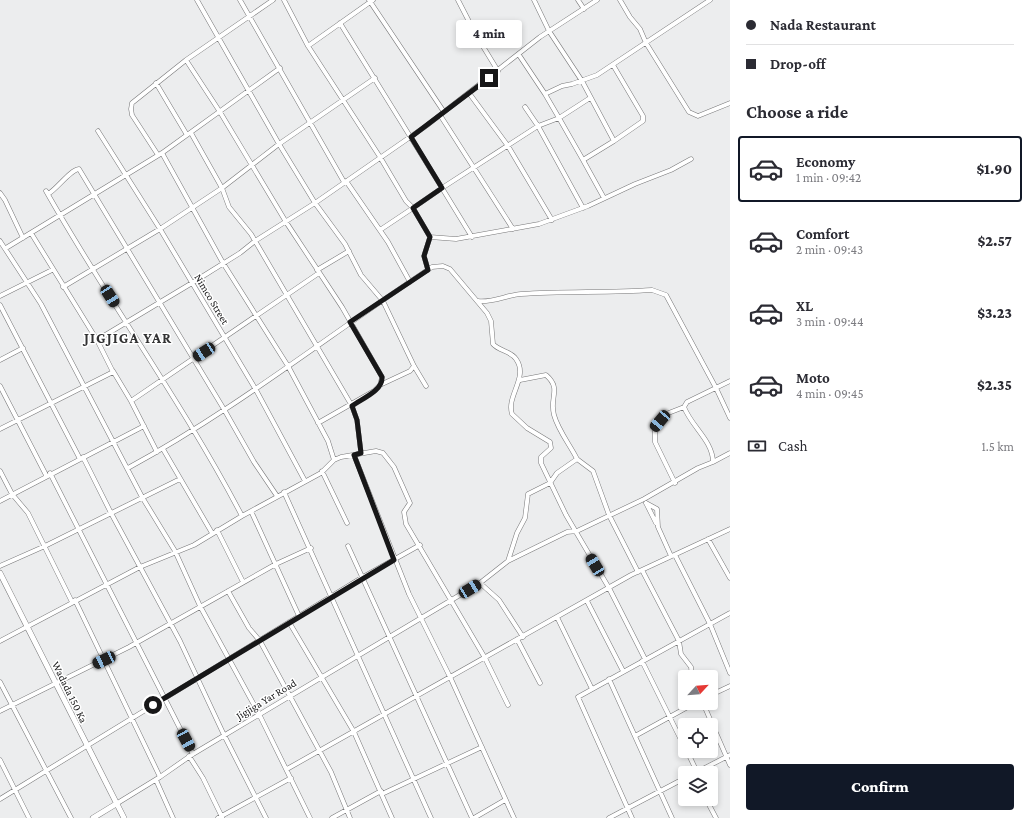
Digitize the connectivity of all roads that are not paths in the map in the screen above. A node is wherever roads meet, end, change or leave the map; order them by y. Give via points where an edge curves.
1 (197, 0) edge
2 (240, 0) edge
3 (273, 0) edge
4 (284, 0) edge
5 (458, 0) edge
6 (534, 0) edge
7 (578, 0) edge
8 (597, 0) edge
9 (620, 0) edge
10 (710, 0) edge
11 (371, 1) edge
12 (584, 9) junction
13 (249, 16) junction
14 (340, 23) junction
15 (549, 32) junction
16 (217, 37) junction
17 (646, 43) junction
18 (308, 46) junction
19 (518, 55) junction
20 (186, 60) junction
21 (613, 65) junction
22 (280, 68) junction
23 (498, 71) junction
24 (375, 78) junction
25 (582, 81) junction
26 (156, 83) junction
27 (248, 90) junction
28 (469, 93) junction
29 (545, 94) junction
30 (590, 98) junction
31 (342, 100) junction
32 (730, 104) edge
33 (525, 107) dead end
34 (220, 112) junction
35 (442, 114) junction
36 (559, 118) junction
37 (311, 122) junction
38 (538, 126) junction
39 (98, 131) dead end
40 (189, 134) junction
41 (411, 137) junction
42 (614, 141) junction
43 (278, 144) junction
44 (508, 146) junction
45 (160, 154) junction
46 (381, 158) junction
47 (691, 159) dead end
48 (584, 160) junction
49 (251, 166) junction
50 (474, 167) junction
51 (126, 176) junction
52 (345, 182) junction
53 (222, 188) junction
54 (442, 188) junction
55 (0, 193) edge
56 (93, 194) junction
57 (604, 198) junction
58 (316, 203) junction
59 (192, 208) junction
60 (413, 208) junction
61 (583, 208) junction
62 (60, 215) junction
63 (552, 220) junction
64 (286, 222) junction
65 (160, 229) junction
66 (513, 229) junction
67 (380, 230) junction
68 (31, 233) junction
69 (430, 237) junction
70 (472, 237) junction
71 (23, 238) junction
72 (0, 241) edge
73 (255, 241) junction
74 (6, 248) junction
75 (126, 248) junction
76 (349, 251) junction
77 (223, 263) junction
78 (92, 269) junction
79 (52, 270) junction
80 (428, 270) junction
81 (318, 272) junction
82 (27, 282) junction
83 (410, 282) junction
84 (192, 283) junction
85 (63, 287) junction
86 (286, 294) junction
87 (0, 296) edge
88 (383, 301) junction
89 (478, 301) junction
90 (159, 303) junction
91 (0, 305) edge
92 (256, 316) junction
93 (127, 322) junction
94 (350, 322) junction
95 (225, 338) junction
96 (97, 340) junction
97 (318, 346) junction
98 (23, 348) junction
99 (193, 359) junction
100 (0, 360) edge
101 (288, 366) junction
102 (414, 366) junction
103 (113, 371) junction
104 (162, 380) junction
105 (520, 380) junction
106 (730, 381) edge
107 (380, 385) junction
108 (0, 386) edge
109 (426, 386) dead end
110 (83, 387) junction
111 (716, 388) junction
112 (256, 390) junction
113 (131, 401) junction
114 (52, 402) junction
115 (352, 406) junction
116 (684, 407) junction
117 (225, 411) junction
118 (730, 418) edge
119 (17, 420) junction
120 (318, 423) junction
121 (144, 426) junction
122 (0, 429) edge
123 (194, 431) junction
124 (114, 442) junction
125 (163, 449) junction
126 (157, 452) junction
127 (361, 453) junction
128 (730, 453) edge
129 (354, 455) junction
130 (82, 458) junction
131 (577, 459) junction
132 (334, 460) junction
133 (714, 462) junction
134 (128, 468) junction
135 (0, 471) edge
136 (322, 471) junction
137 (48, 474) junction
138 (180, 479) junction
139 (305, 481) junction
140 (550, 483) junction
141 (674, 483) junction
142 (284, 492) junction
143 (12, 494) junction
144 (277, 496) junction
145 (142, 498) junction
146 (0, 501) edge
147 (645, 501) junction
148 (251, 511) junction
149 (111, 513) junction
150 (609, 515) junction
151 (242, 516) junction
152 (347, 523) dead end
153 (658, 527) junction
154 (730, 529) edge
155 (79, 530) junction
156 (217, 530) junction
157 (577, 531) junction
158 (212, 533) junction
159 (708, 539) junction
160 (45, 546) junction
161 (348, 546) dead end
162 (420, 546) junction
163 (311, 548) junction
164 (175, 552) junction
165 (673, 555) junction
166 (394, 560) junction
167 (508, 561) junction
168 (276, 564) junction
169 (0, 566) edge
170 (140, 567) junction
171 (642, 570) junction
172 (638, 572) junction
173 (0, 573) edge
174 (363, 577) junction
175 (730, 578) edge
176 (243, 582) junction
177 (480, 583) junction
178 (107, 584) junction
179 (609, 588) junction
180 (228, 591) junction
181 (332, 597) junction
182 (451, 600) junction
183 (587, 600) junction
184 (74, 601) junction
185 (200, 606) junction
186 (730, 613) edge
187 (299, 616) junction
188 (557, 617) junction
189 (420, 618) junction
190 (289, 622) junction
191 (170, 624) junction
192 (710, 624) junction
193 (26, 627) junction
194 (390, 636) junction
195 (523, 637) junction
196 (517, 639) junction
197 (0, 641) edge
198 (260, 641) junction
199 (678, 641) junction
200 (137, 643) junction
201 (357, 655) junction
202 (485, 658) junction
203 (229, 659) junction
204 (104, 660) junction
205 (644, 660) junction
206 (691, 670) edge
207 (623, 671) junction
208 (730, 673) edge
209 (322, 677) junction
210 (198, 678) junction
211 (451, 679) junction
212 (609, 679) junction
213 (0, 682) edge
214 (55, 683) junction
215 (540, 683) dead end
216 (730, 686) edge
217 (592, 689) junction
218 (718, 692) edge
219 (290, 696) junction
220 (417, 697) junction
221 (164, 698) junction
222 (12, 705) junction
223 (508, 705) dead end
224 (682, 710) edge
225 (706, 710) edge
226 (0, 711) edge
227 (385, 713) junction
228 (259, 714) junction
229 (670, 716) junction
230 (132, 719) junction
231 (354, 732) junction
232 (678, 733) edge
233 (224, 735) junction
234 (635, 736) junction
235 (86, 747) junction
236 (482, 747) junction
237 (320, 751) junction
238 (191, 755) junction
239 (728, 756) edge
240 (0, 760) edge
241 (447, 763) junction
242 (730, 765) edge
243 (708, 766) edge
244 (47, 770) junction
245 (287, 770) junction
246 (160, 777) junction
247 (291, 778) junction
248 (414, 778) junction
249 (156, 780) junction
250 (678, 782) edge
251 (16, 789) junction
252 (659, 791) junction
253 (382, 793) junction
254 (256, 797) junction
255 (0, 799) edge
256 (505, 800) junction
257 (116, 804) junction
258 (710, 806) edge
259 (627, 808) junction
260 (347, 810) junction
261 (221, 817) edge
262 (30, 818) edge
263 (71, 818) edge
264 (93, 818) edge
265 (124, 818) edge
266 (173, 818) edge
267 (266, 818) edge
268 (310, 818) edge
269 (332, 818) edge
270 (350, 818) edge
271 (392, 818) edge
272 (432, 818) edge
273 (473, 818) edge
274 (514, 818) edge
275 (609, 818) edge
276 (632, 818) edge
277 (672, 818) edge
278 (716, 818) edge

1 - 16 street
2 - 13 street
3 - 13 street
4 - 18 street
5 - 23 street
6 - 15 street
7 - 12 street
8 - 12 street
9 - 17 street via 640,29
10 - 17 street
11 - 14 street
11 - 35 street
12 - 15 street
13 - 16 street
13 - 22 street
14 - 18 street
14 - 24 street
15 - 19 street
15 - 25 street
16 - 20 street
16 - 27 street
17 - 21 street
17 - 32 street via 689,112 698,116
18 - 31 street
19 - 23 street
19 - 29 street
20 - 26 street
20 - 34 street
21 - 25 street
21 - 42 street via 643,116 643,121
22 - 27 street
22 - 37 street
23 - 28 street
24 - 31 street
24 - 41 street
25 - 29 street
25 - 30 street
26 - 40 street
26 - 45 street via 132,103 130,109 141,132
27 - 34 street
27 - 43 street
28 - 35 street
28 - 44 street
29 - 36 street
30 - 36 street
30 - 42 street
31 - 37 street
31 - 46 street
33 - 38 street
34 - 40 street
34 - 49 street
35 - 41 street
35 - 50 street
36 - 38 street
36 - 48 street
37 - 43 street
37 - 52 street
38 - 44 street
38 - 61 street
39 - 51 street, Nimco Street
40 - 45 street
40 - 53 street
41 - 46 street
41 - 54 street
42 - 48 street
43 - 49 street
43 - 58 street
44 - 50 street
44 - 63 street
45 - 51 street
45 - 59 street
46 - 52 street
46 - 60 street
47 - 57 street
48 - 57 street
49 - 53 street
49 - 64 street
50 - 54 street
50 - 66 street
51 - 56 street
51 - 65 street, Nimco Street
52 - 58 street
52 - 67 street
53 - 59 street
53 - 73 street via 229,207 243,222
54 - 60 street
54 - 70 street
55 - 71 street
56 - 62 street
56 - 62 street via 79,169 73,171 58,188 47,192
56 - 75 street
57 - 61 street
58 - 64 street
58 - 76 street
59 - 65 street
59 - 77 street
60 - 67 street
60 - 69 street
61 - 63 street
62 - 68 street
62 - 78 street
63 - 66 street
64 - 73 street
64 - 81 street
65 - 75 street
65 - 84 street, Nimco Street
66 - 70 street
67 - 83 street
68 - 71 street
68 - 79 street
69 - 70 street via 449,240
69 - 80 street via 424,256
71 - 74 street
72 - 74 street
73 - 77 street
73 - 86 street
74 - 82 street
75 - 78 street
75 - 90 street
76 - 81 street
76 - 88 street via 361,275
77 - 84 street
77 - 92 street
78 - 85 street
78 - 93 street
79 - 82 street
79 - 85 street
80 - 83 street
80 - 89 street via 438,265 450,269
81 - 86 street
81 - 94 street
82 - 87 street
82 - 110 street
83 - 88 street
84 - 90 street
84 - 95 street, Nimco Street
85 - 96 street
86 - 92 street
86 - 97 street
88 - 94 street
88 - 102 street
89 - 105 street via 491,322 493,344 515,358 521,374
89 - 111 street via 542,292 652,290 666,295
90 - 93 street
90 - 99 street
91 - 98 street
92 - 95 street
92 - 101 street
93 - 96 street
93 - 104 street
94 - 97 street
94 - 107 street via 380,374
95 - 99 street
95 - 112 street, Nimco Street
96 - 103 street
97 - 101 street
97 - 115 street
98 - 100 street
98 - 114 street
99 - 104 street
99 - 117 street
101 - 112 street
101 - 120 street
102 - 107 street via 410,371
102 - 109 street
103 - 110 street
103 - 113 street
104 - 113 street
104 - 123 street
105 - 131 street via 546,375 553,382 554,416
105 - 140 street via 514,392 511,411 527,428 550,442 551,448 541,457
106 - 111 street
107 - 115 street
108 - 119 street
110 - 114 street
110 - 124 street
111 - 116 street via 687,402
111 - 118 street
112 - 117 street
112 - 139 street, Nimco Street
113 - 121 street
114 - 119 street
114 - 130 street
115 - 120 street
115 - 127 street via 357,420
116 - 133 street via 687,416 710,447
116 - 141 street via 666,414 655,428 655,442
117 - 123 street
117 - 144 street
119 - 122 street
119 - 137 street
120 - 132 street via 328,441
121 - 124 street
121 - 126 street
123 - 125 street
123 - 151 street
124 - 130 street
124 - 134 street
125 - 126 street
125 - 138 street
126 - 134 street
127 - 129 street
127 - 162 street via 376,451 388,458 410,501 404,515 406,524
128 - 133 street, Jigjiga Yar Road
129 - 132 street
129 - 166 street
130 - 137 street
130 - 149 street
131 - 140 street via 557,473
131 - 150 street via 593,471
132 - 136 street
133 - 141 street, Jigjiga Yar Road via 698,468
134 - 145 street
135 - 143 street
136 - 139 street
136 - 152 street
137 - 143 street
137 - 155 street
138 - 145 street
138 - 158 street
139 - 142 street
140 - 157 street
140 - 167 street via 528,494 525,518
141 - 147 street, Jigjiga Yar Road
142 - 144 street
142 - 163 street
143 - 146 street
143 - 160 street via 28,513
144 - 148 street
145 - 149 street
145 - 164 street
147 - 150 street, Jigjiga Yar Road
147 - 153 street
147 - 153 street via 657,509
148 - 151 street
148 - 168 street
149 - 155 street
149 - 170 street
150 - 157 street, Jigjiga Yar Road
150 - 172 street
151 - 156 street
153 - 165 street
154 - 159 street
155 - 160 street
155 - 178 street
156 - 158 street
156 - 176 street
157 - 167 street, Jigjiga Yar Road via 567,532
157 - 179 street
158 - 164 street via 186,549
159 - 165 street
159 - 175 street
160 - 169 street
160 - 184 street
161 - 174 street
162 - 166 street
162 - 182 street
163 - 168 street
163 - 181 street
164 - 170 street
164 - 185 street
165 - 171 street
165 - 192 street
166 - 174 street
166 - 189 street
167 - 177 street, Jigjiga Yar Road
168 - 176 street
168 - 187 street
170 - 178 street
170 - 191 street
171 - 172 street
171 - 199 street
172 - 179 street
173 - 193 street, Wadada 150 Ka
174 - 181 street
174 - 194 street
176 - 180 street
177 - 182 street, Jigjiga Yar Road
177 - 195 street via 499,600
178 - 184 street
178 - 200 street
179 - 183 street
179 - 205 street
180 - 185 street
180 - 198 street via 249,628
181 - 187 street
181 - 201 street
182 - 189 street, Jigjiga Yar Road
182 - 202 street
183 - 188 street
183 - 207 street
184 - 193 street
184 - 204 street
185 - 191 street
185 - 203 street
186 - 192 street
187 - 190 street
188 - 195 street
188 - 217 street
189 - 194 street, Jigjiga Yar Road
189 - 211 street
190 - 198 street
190 - 209 street
191 - 200 street
191 - 210 street
192 - 199 street
192 - 208 street
193 - 197 street
193 - 214 street, Wadada 150 Ka
194 - 201 street, Jigjiga Yar Road
194 - 220 street
195 - 196 street
196 - 202 street
196 - 215 street
198 - 203 street
198 - 219 street
199 - 205 street
199 - 206 street via 681,654
200 - 204 street
200 - 221 street
201 - 209 street, Jigjiga Yar Road
201 - 227 street
202 - 211 street
202 - 223 street
203 - 210 street
203 - 228 street
204 - 214 street
204 - 230 street
205 - 207 street
205 - 229 street
207 - 212 street
209 - 219 street, Jigjiga Yar Road
209 - 231 street
210 - 221 street
210 - 233 street
211 - 220 street
211 - 236 street
212 - 217 street
212 - 234 street
213 - 222 street
214 - 222 street
214 - 235 street, Wadada 150 Ka
216 - 218 street
217 - 259 street via 580,696 579,700
219 - 228 street, Jigjiga Yar Road
219 - 237 street
220 - 227 street
220 - 241 street
221 - 230 street
221 - 238 street
222 - 226 street
222 - 244 street
224 - 229 street
225 - 239 street
227 - 231 street
227 - 248 street
228 - 233 street, Jigjiga Yar Road
228 - 245 street
229 - 232 street
229 - 234 street
230 - 235 street
230 - 246 street
231 - 237 street
231 - 253 street
233 - 238 street, Jigjiga Yar Road
233 - 254 street
234 - 252 street
235 - 244 street
235 - 257 street, Wadada 150 Ka
236 - 241 street
236 - 256 street
237 - 245 street
237 - 260 street
238 - 246 street, Jigjiga Yar Road
238 - 261 street
239 - 242 street
239 - 243 street
240 - 251 street
241 - 248 street
241 - 273 street
244 - 251 street
244 - 263 street
245 - 247 street
246 - 249 street, Jigjiga Yar Road
247 - 254 street
247 - 268 street
248 - 253 street
248 - 272 street
249 - 257 street, Jigjiga Yar Road
249 - 266 street
250 - 252 street
251 - 255 street
251 - 262 street
252 - 259 street
252 - 277 street
253 - 260 street
253 - 271 street
254 - 261 street
254 - 267 street
256 - 273 street
256 - 274 street
257 - 264 street, Jigjiga Yar Road
257 - 265 street, Wadada 150 Ka
258 - 278 street
259 - 275 street
259 - 276 street
260 - 269 street
260 - 270 street

